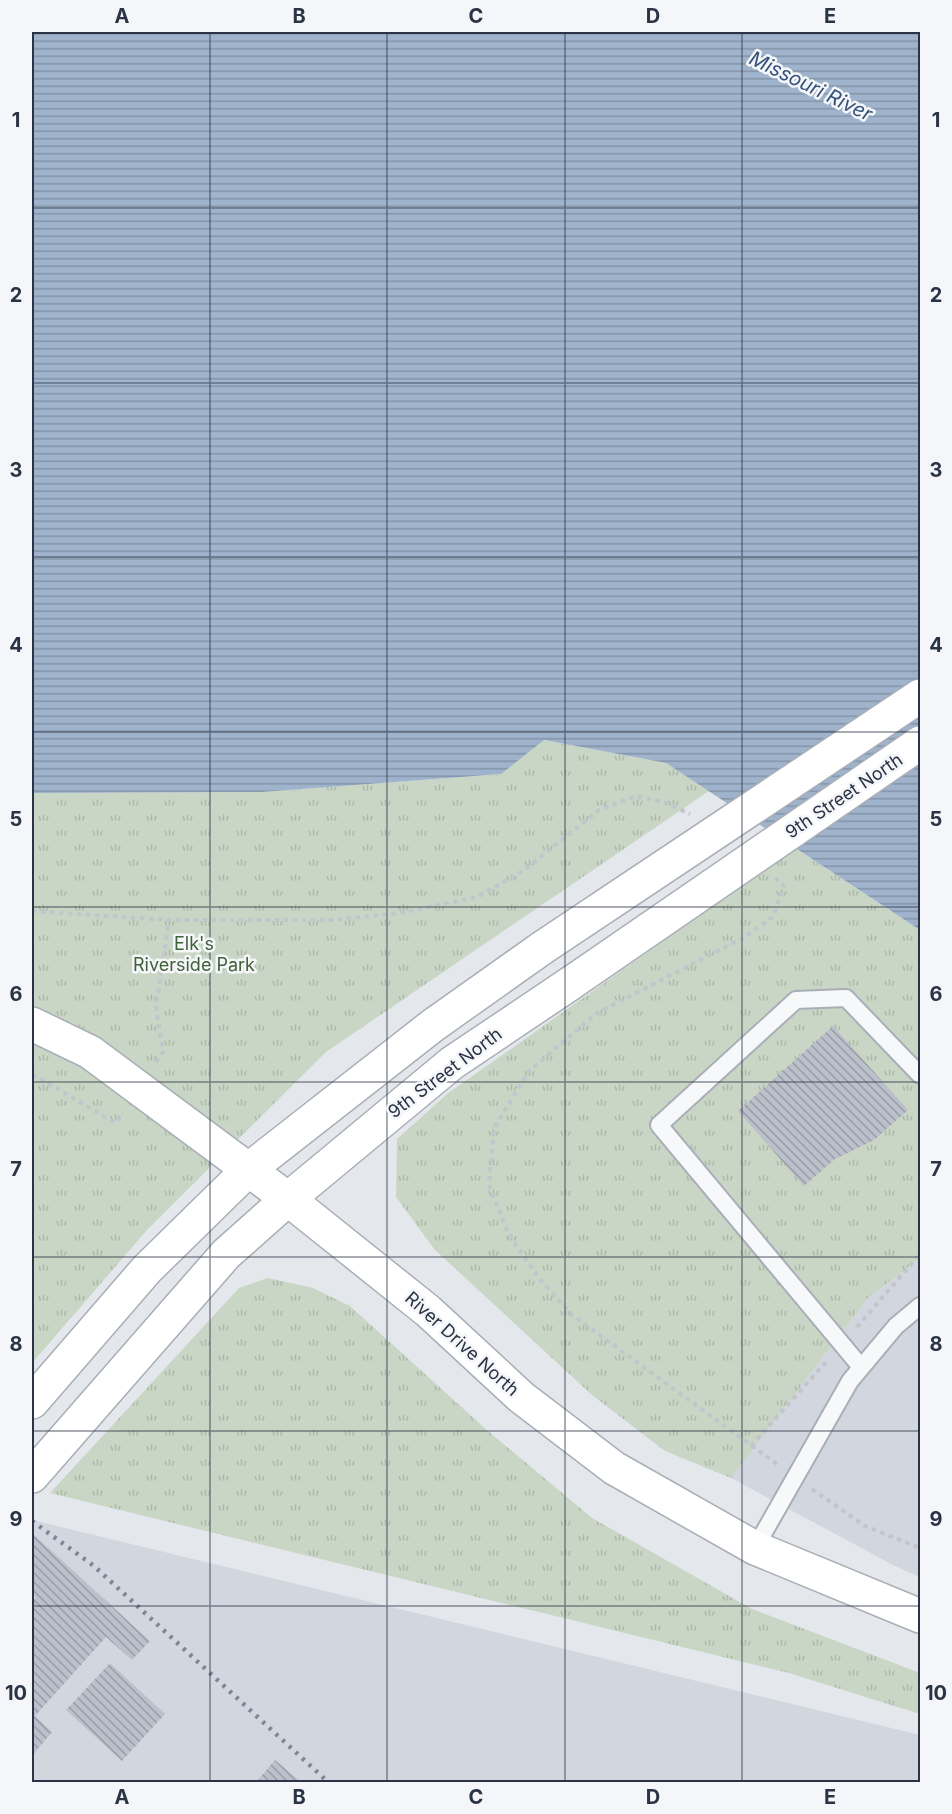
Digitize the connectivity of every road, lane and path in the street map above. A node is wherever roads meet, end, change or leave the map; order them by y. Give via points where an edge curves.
1 (921, 696) edge
2 (921, 743) edge
3 (169, 920) dead end
4 (32, 1024) edge
5 (163, 1052) dead end
6 (921, 1075) edge
7 (32, 1076) edge
8 (127, 1108) dead end
9 (248, 1170) junction
10 (288, 1199) junction
11 (921, 1306) edge
12 (861, 1367) junction
13 (32, 1402) edge
14 (32, 1476) edge
15 (836, 1506) dead end
16 (755, 1548) junction
17 (921, 1548) edge
18 (921, 1616) edge

1 - 9 main road, bridge via 542,948 432,1026
2 - 10 main road, 9th Street North, bridge via 452,1063
3 - 5 path via 156,1007
4 - 9 main road, River Drive North via 90,1052
6 - 12 lane via 846,998 796,1000 659,1125
7 - 8 path via 115,1123
9 - 10 main road, River Drive North
9 - 13 main road via 147,1269
10 - 14 main road, 9th Street North via 226,1254
10 - 16 main road, River Drive North via 428,1311 521,1397 614,1468
11 - 12 lane via 896,1326
12 - 16 lane
15 - 17 path via 865,1526
16 - 18 main road, River Drive North

